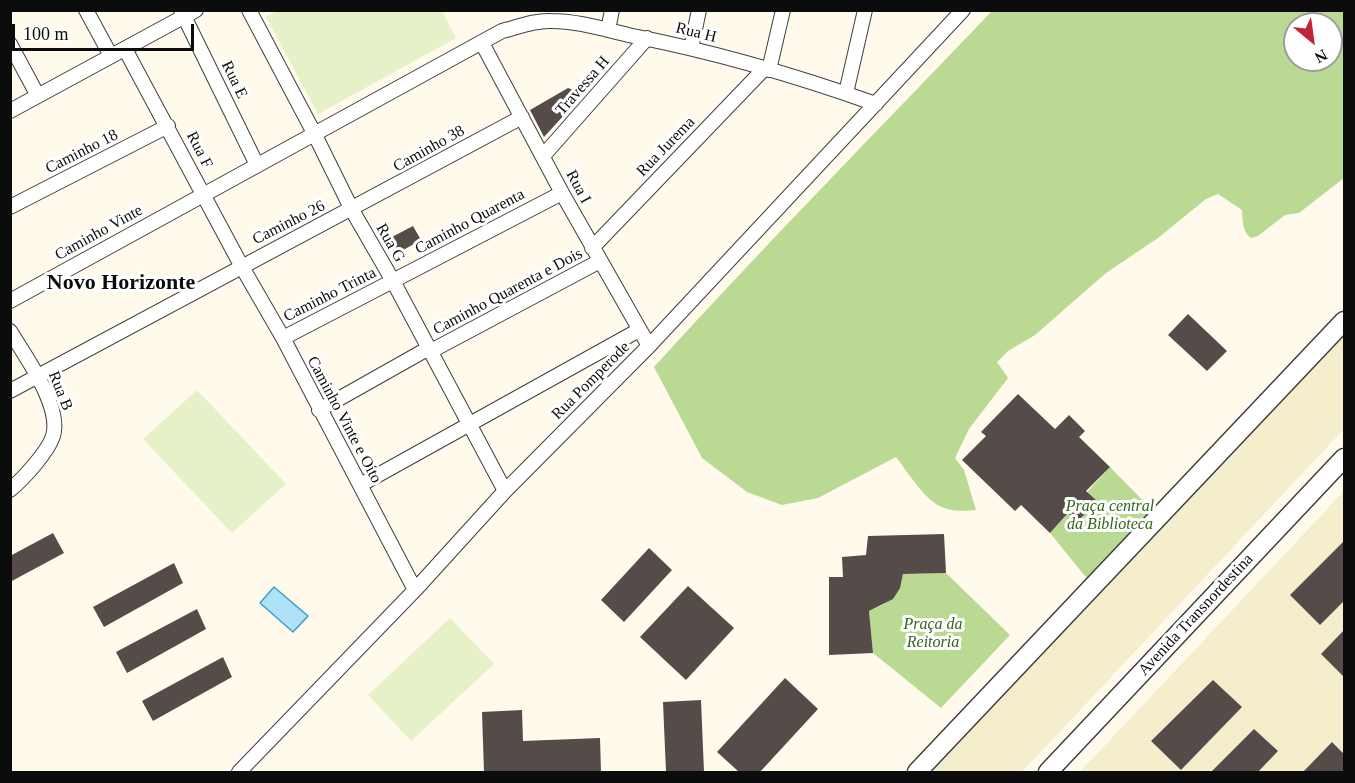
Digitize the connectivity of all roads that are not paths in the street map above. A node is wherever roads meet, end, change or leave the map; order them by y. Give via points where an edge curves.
1 (86, 10) edge
2 (249, 10) edge
3 (612, 10) edge
4 (699, 10) edge
5 (783, 10) edge
6 (866, 10) edge
7 (963, 10) edge
8 (187, 12) edge
9 (608, 30) junction
10 (647, 39) junction
11 (482, 42) junction
12 (10, 44) edge
13 (691, 48) junction
14 (125, 49) junction
15 (111, 56) junction
16 (767, 69) junction
17 (846, 93) junction
18 (38, 96) junction
19 (876, 104) junction
20 (10, 111) edge
21 (522, 117) junction
22 (168, 126) junction
23 (314, 133) junction
24 (543, 156) junction
25 (257, 165) junction
26 (562, 193) junction
27 (203, 194) junction
28 (10, 207) edge
29 (352, 210) junction
30 (592, 248) junction
31 (600, 261) junction
32 (242, 267) junction
33 (393, 281) junction
34 (10, 301) edge
35 (1344, 321) edge
36 (639, 330) junction
37 (10, 331) edge
38 (283, 338) junction
39 (648, 346) junction
40 (430, 350) junction
41 (38, 377) junction
42 (10, 391) edge
43 (319, 410) junction
44 (470, 425) junction
45 (1344, 458) edge
46 (360, 485) junction
47 (10, 490) edge
48 (506, 491) junction
49 (414, 590) junction
50 (239, 772) edge
51 (917, 772) edge
52 (1048, 772) edge

1 - 15 street
2 - 23 street, Rua G
3 - 9 street
4 - 13 street
5 - 16 street
6 - 17 street
7 - 19 street, Rua Pomperode
8 - 14 street
8 - 25 street, Rua E
9 - 10 street, Rua H
9 - 11 street, Rua H via 549,21 502,31
10 - 13 street, Rua H
10 - 24 street, Travessa H
11 - 21 street, Rua I
11 - 23 street, Rua H
12 - 18 street
13 - 16 street, Rua H
14 - 15 street
14 - 22 street, Rua F
15 - 18 street
16 - 17 street, Rua H
16 - 30 street, Rua Jurema
17 - 19 street, Rua H
18 - 20 street
19 - 39 street, Rua Pomperode
21 - 24 street, Rua I
21 - 29 street, Caminho 38
22 - 27 street, Rua F
22 - 28 street, Caminho 18
23 - 25 street, Rua H
23 - 29 street, Rua G
24 - 26 street, Rua I
25 - 27 street, Caminho Vinte
26 - 30 street, Rua I
26 - 33 street, Caminho Quarenta
27 - 32 street, Rua F
27 - 34 street, Caminho Vinte
29 - 32 street, Caminho 26
29 - 33 street, Rua G
30 - 31 street, Rua I
31 - 36 street, Rua I
31 - 40 street, Caminho Quarenta e Dois
32 - 38 street, Caminho Vinte e Oito
32 - 41 street, Caminho 26
33 - 38 street, Caminho Trinta
33 - 40 street, Rua G
35 - 51 street
36 - 39 street, Rua I
36 - 44 street
37 - 41 street, Rua B
38 - 43 street, Caminho Vinte e Oito
39 - 48 street, Rua Pomperode via 558,443
40 - 43 street, Caminho Quarenta e Dois
40 - 44 street, Rua G
41 - 42 street, Caminho 26
41 - 47 street, Rua B via 52,410 53,438
43 - 46 street, Caminho Vinte e Oito
44 - 46 street
44 - 48 street, Rua G
45 - 52 street, Avenida Transnordestina
46 - 49 street, Caminho Vinte e Oito
48 - 49 street, Rua Pomperode
49 - 50 street, Rua Pomperode

